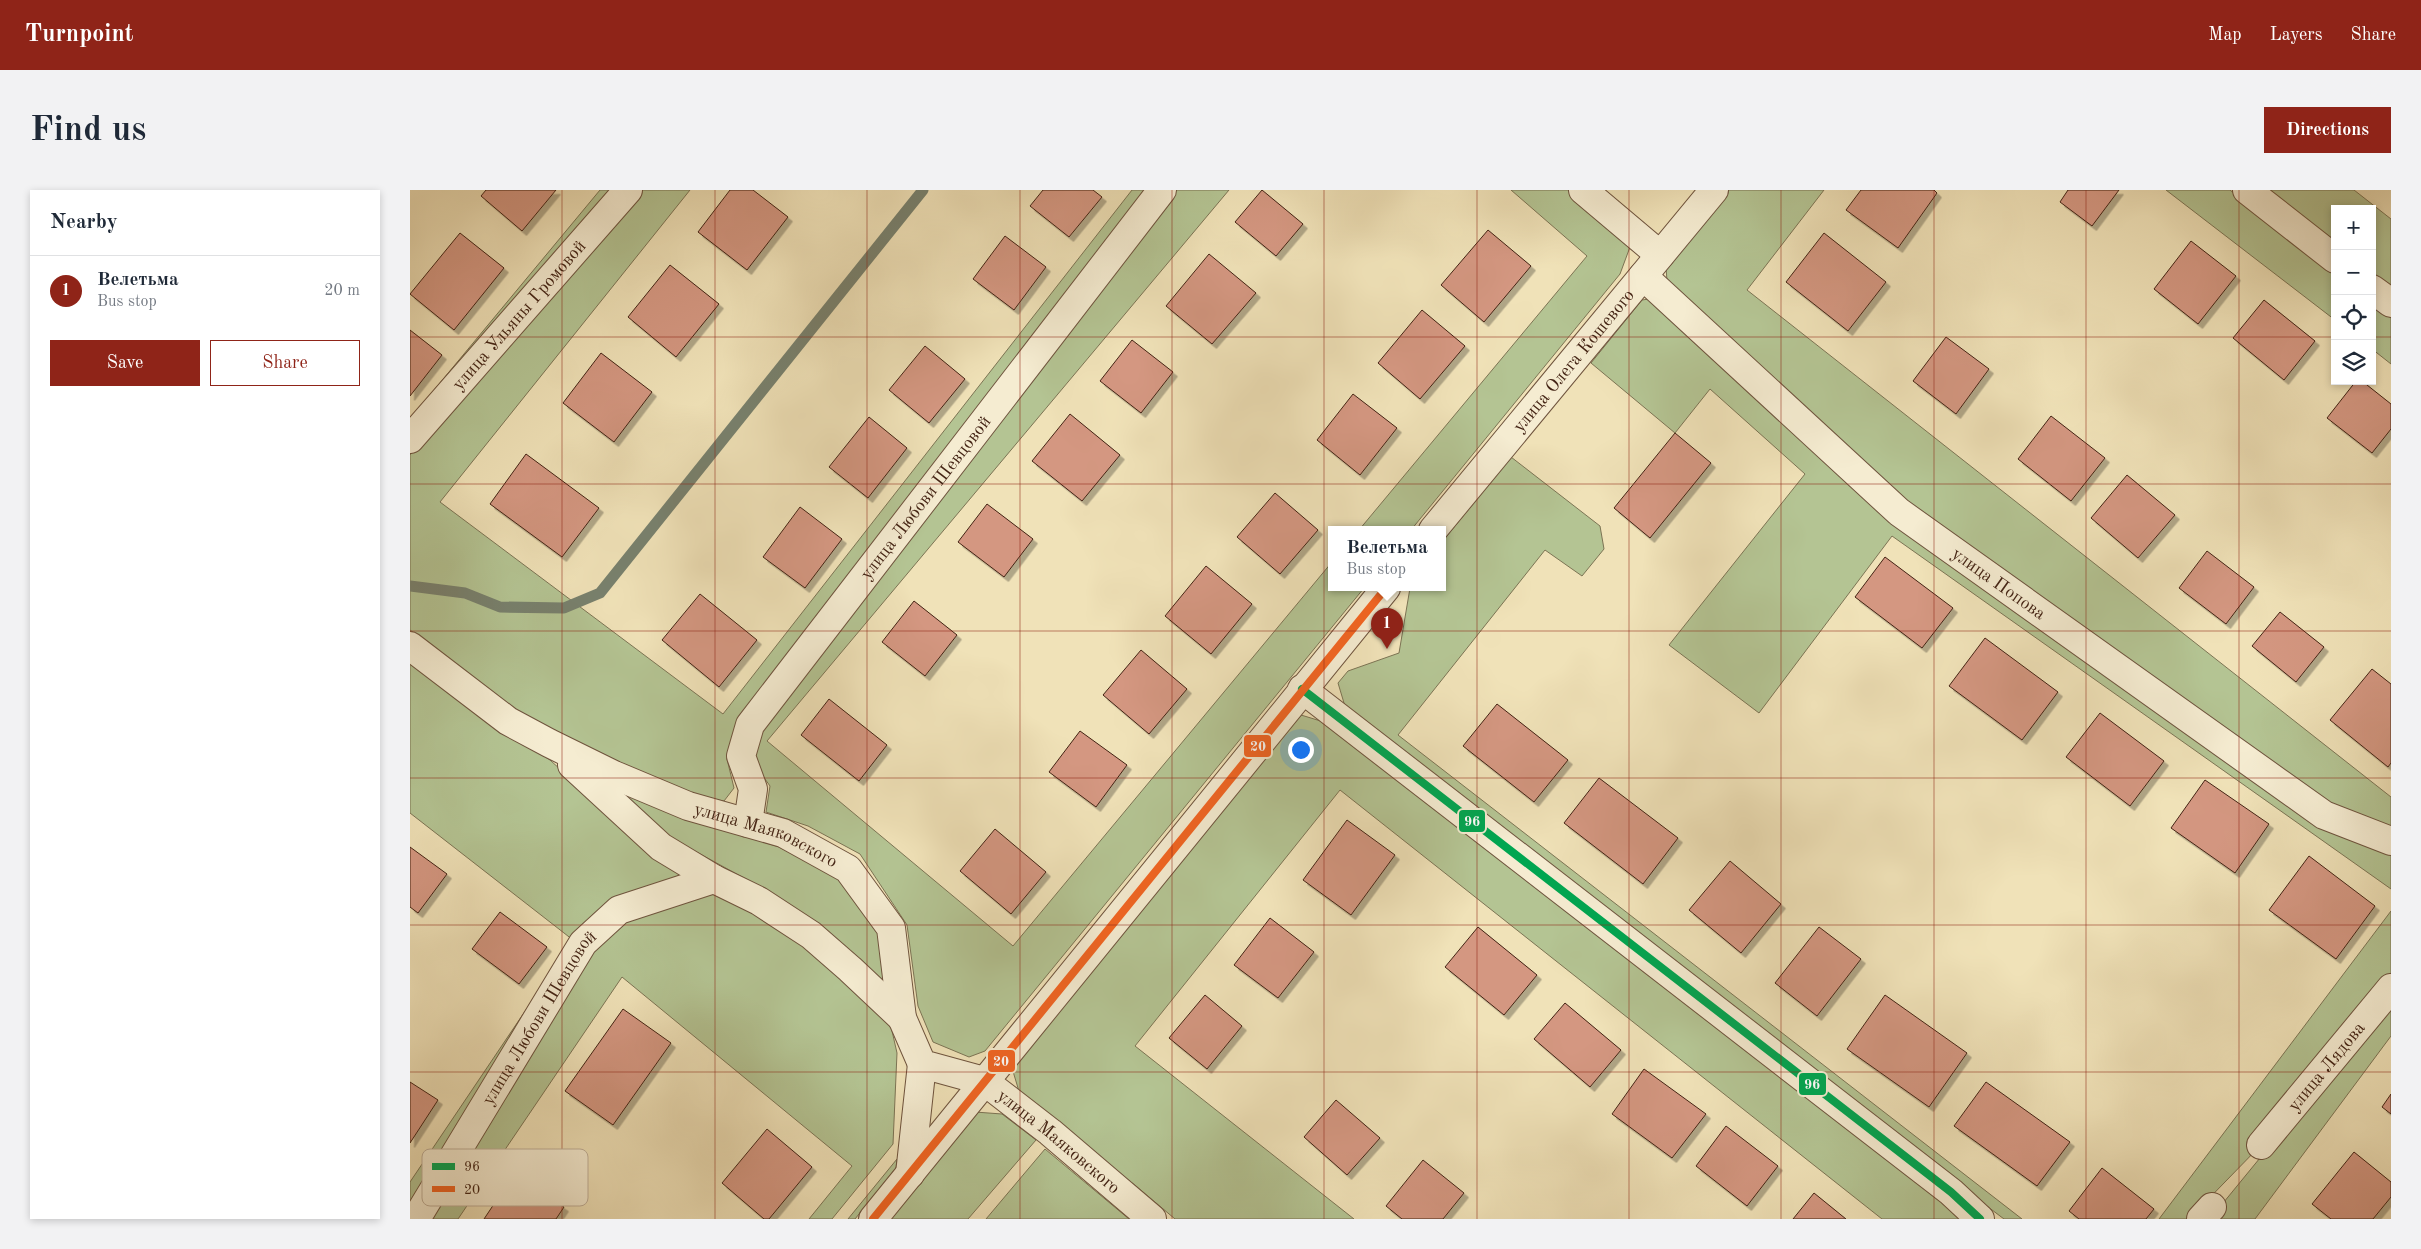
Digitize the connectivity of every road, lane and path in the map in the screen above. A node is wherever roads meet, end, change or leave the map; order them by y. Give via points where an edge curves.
1 (628, 190) edge
2 (1162, 190) edge
3 (1583, 190) edge
4 (1714, 190) edge
5 (2247, 190) edge
6 (1660, 255) junction
7 (2331, 256) edge
8 (1643, 276) junction
9 (2376, 291) edge
10 (2391, 303) edge
11 (410, 439) edge
12 (1436, 526) edge
13 (1384, 591) edge
14 (410, 646) edge
15 (1302, 689) junction
16 (549, 744) junction
17 (748, 823) junction
18 (2391, 841) edge
19 (714, 879) junction
20 (2391, 988) edge
21 (902, 1018) junction
22 (922, 1064) junction
23 (984, 1081) junction
24 (2261, 1145) dead end
25 (458, 1149) edge
26 (910, 1174) junction
27 (424, 1206) edge
28 (416, 1219) edge
29 (873, 1219) edge
30 (1152, 1219) edge
31 (1980, 1219) edge

1 - 11 street, улица Ульяны Громовой
2 - 17 street, улица Любови Шевцовой via 750,725 741,756 753,789
3 - 6 street
4 - 6 street, улица Олега Кошевого
5 - 7 street
6 - 8 street, улица Олега Кошевого
8 - 12 street, улица Олега Кошевого
8 - 18 street, улица Попова via 1900,512 2324,815
9 - 10 street
13 - 15 street
14 - 16 street, улица Маяковского via 508,720
15 - 23 street
15 - 31 street via 1951,1192
16 - 17 street, улица Маяковского via 688,806
16 - 19 street via 661,847
17 - 21 street, улица Маяковского via 783,834 848,869 891,928
19 - 21 street via 759,901 811,935
19 - 25 street, улица Любови Шевцовой via 619,910 583,943
20 - 24 street, улица Лядова
21 - 22 street, улица Маяковского
22 - 23 street, улица Маяковского
22 - 26 street
23 - 26 street
23 - 30 street, улица Маяковского
26 - 29 street
27 - 28 street, улица Любови Шевцовой

